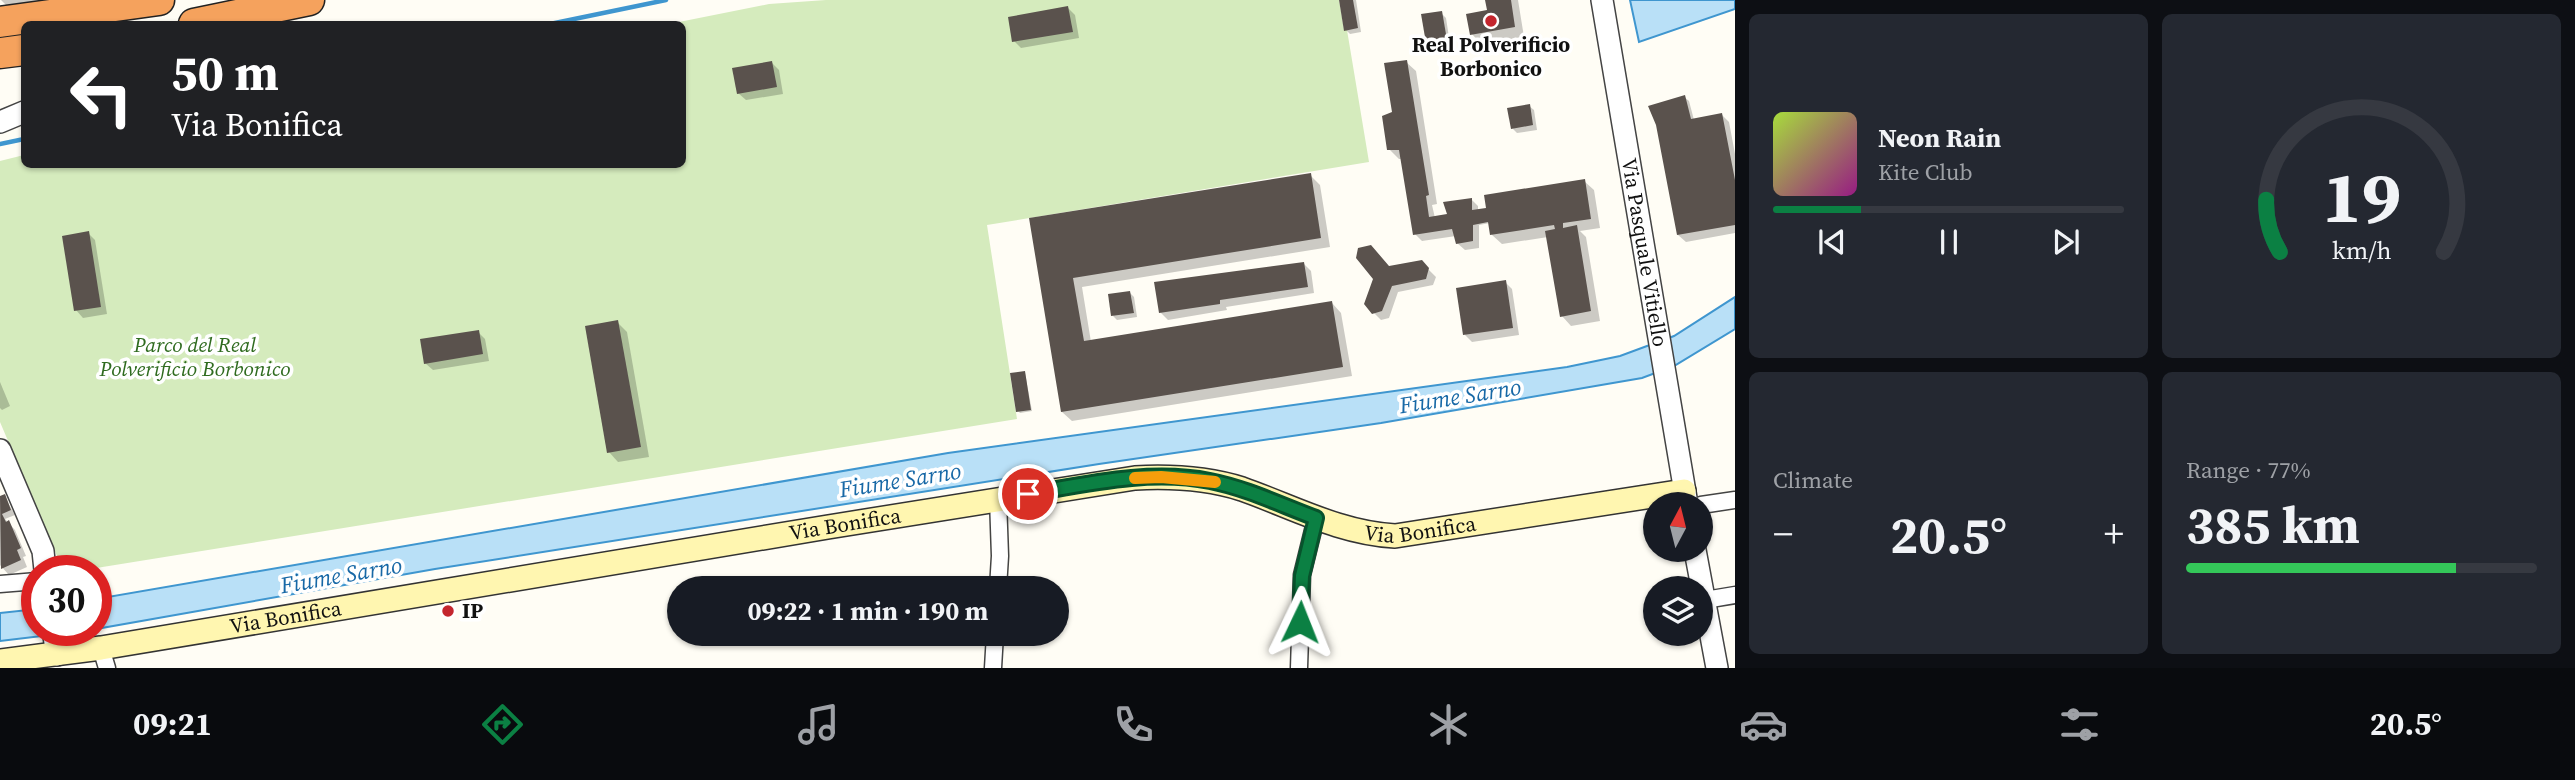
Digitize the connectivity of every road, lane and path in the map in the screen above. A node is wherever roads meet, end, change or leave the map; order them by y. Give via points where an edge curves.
1 (159, 0) edge
2 (309, 0) edge
3 (1602, 0) edge
4 (208, 21) edge
5 (0, 22) edge
6 (21, 50) edge
7 (0, 53) edge
8 (21, 113) edge
9 (0, 122) edge
10 (0, 450) edge
11 (1689, 492) edge
12 (998, 499) junction
13 (1713, 500) edge
14 (1735, 500) edge
15 (1643, 506) edge
16 (1316, 518) junction
17 (43, 555) edge
18 (999, 576) edge
19 (21, 582) edge
20 (0, 584) edge
21 (1735, 595) edge
22 (1713, 599) edge
23 (1713, 645) edge
24 (46, 646) edge
25 (65, 646) edge
26 (994, 646) edge
27 (104, 658) edge
28 (0, 661) edge
29 (993, 668) edge
30 (1299, 668) edge
31 (1717, 668) edge

1 - 5 highway
2 - 4 highway
3 - 11 street, Via Pasquale Vitiello
6 - 7 highway
8 - 9 street
10 - 17 street
12 - 16 main road, Via Bonifica via 1135,478 1190,478 1241,489
12 - 18 street
12 - 27 main road, Via Bonifica
13 - 14 street
15 - 16 main road, Via Bonifica via 1395,536
16 - 30 street via 1302,576
19 - 20 street
21 - 22 street
23 - 31 street
24 - 28 main road, Via Bonifica
25 - 27 main road, Via Bonifica
26 - 29 street

